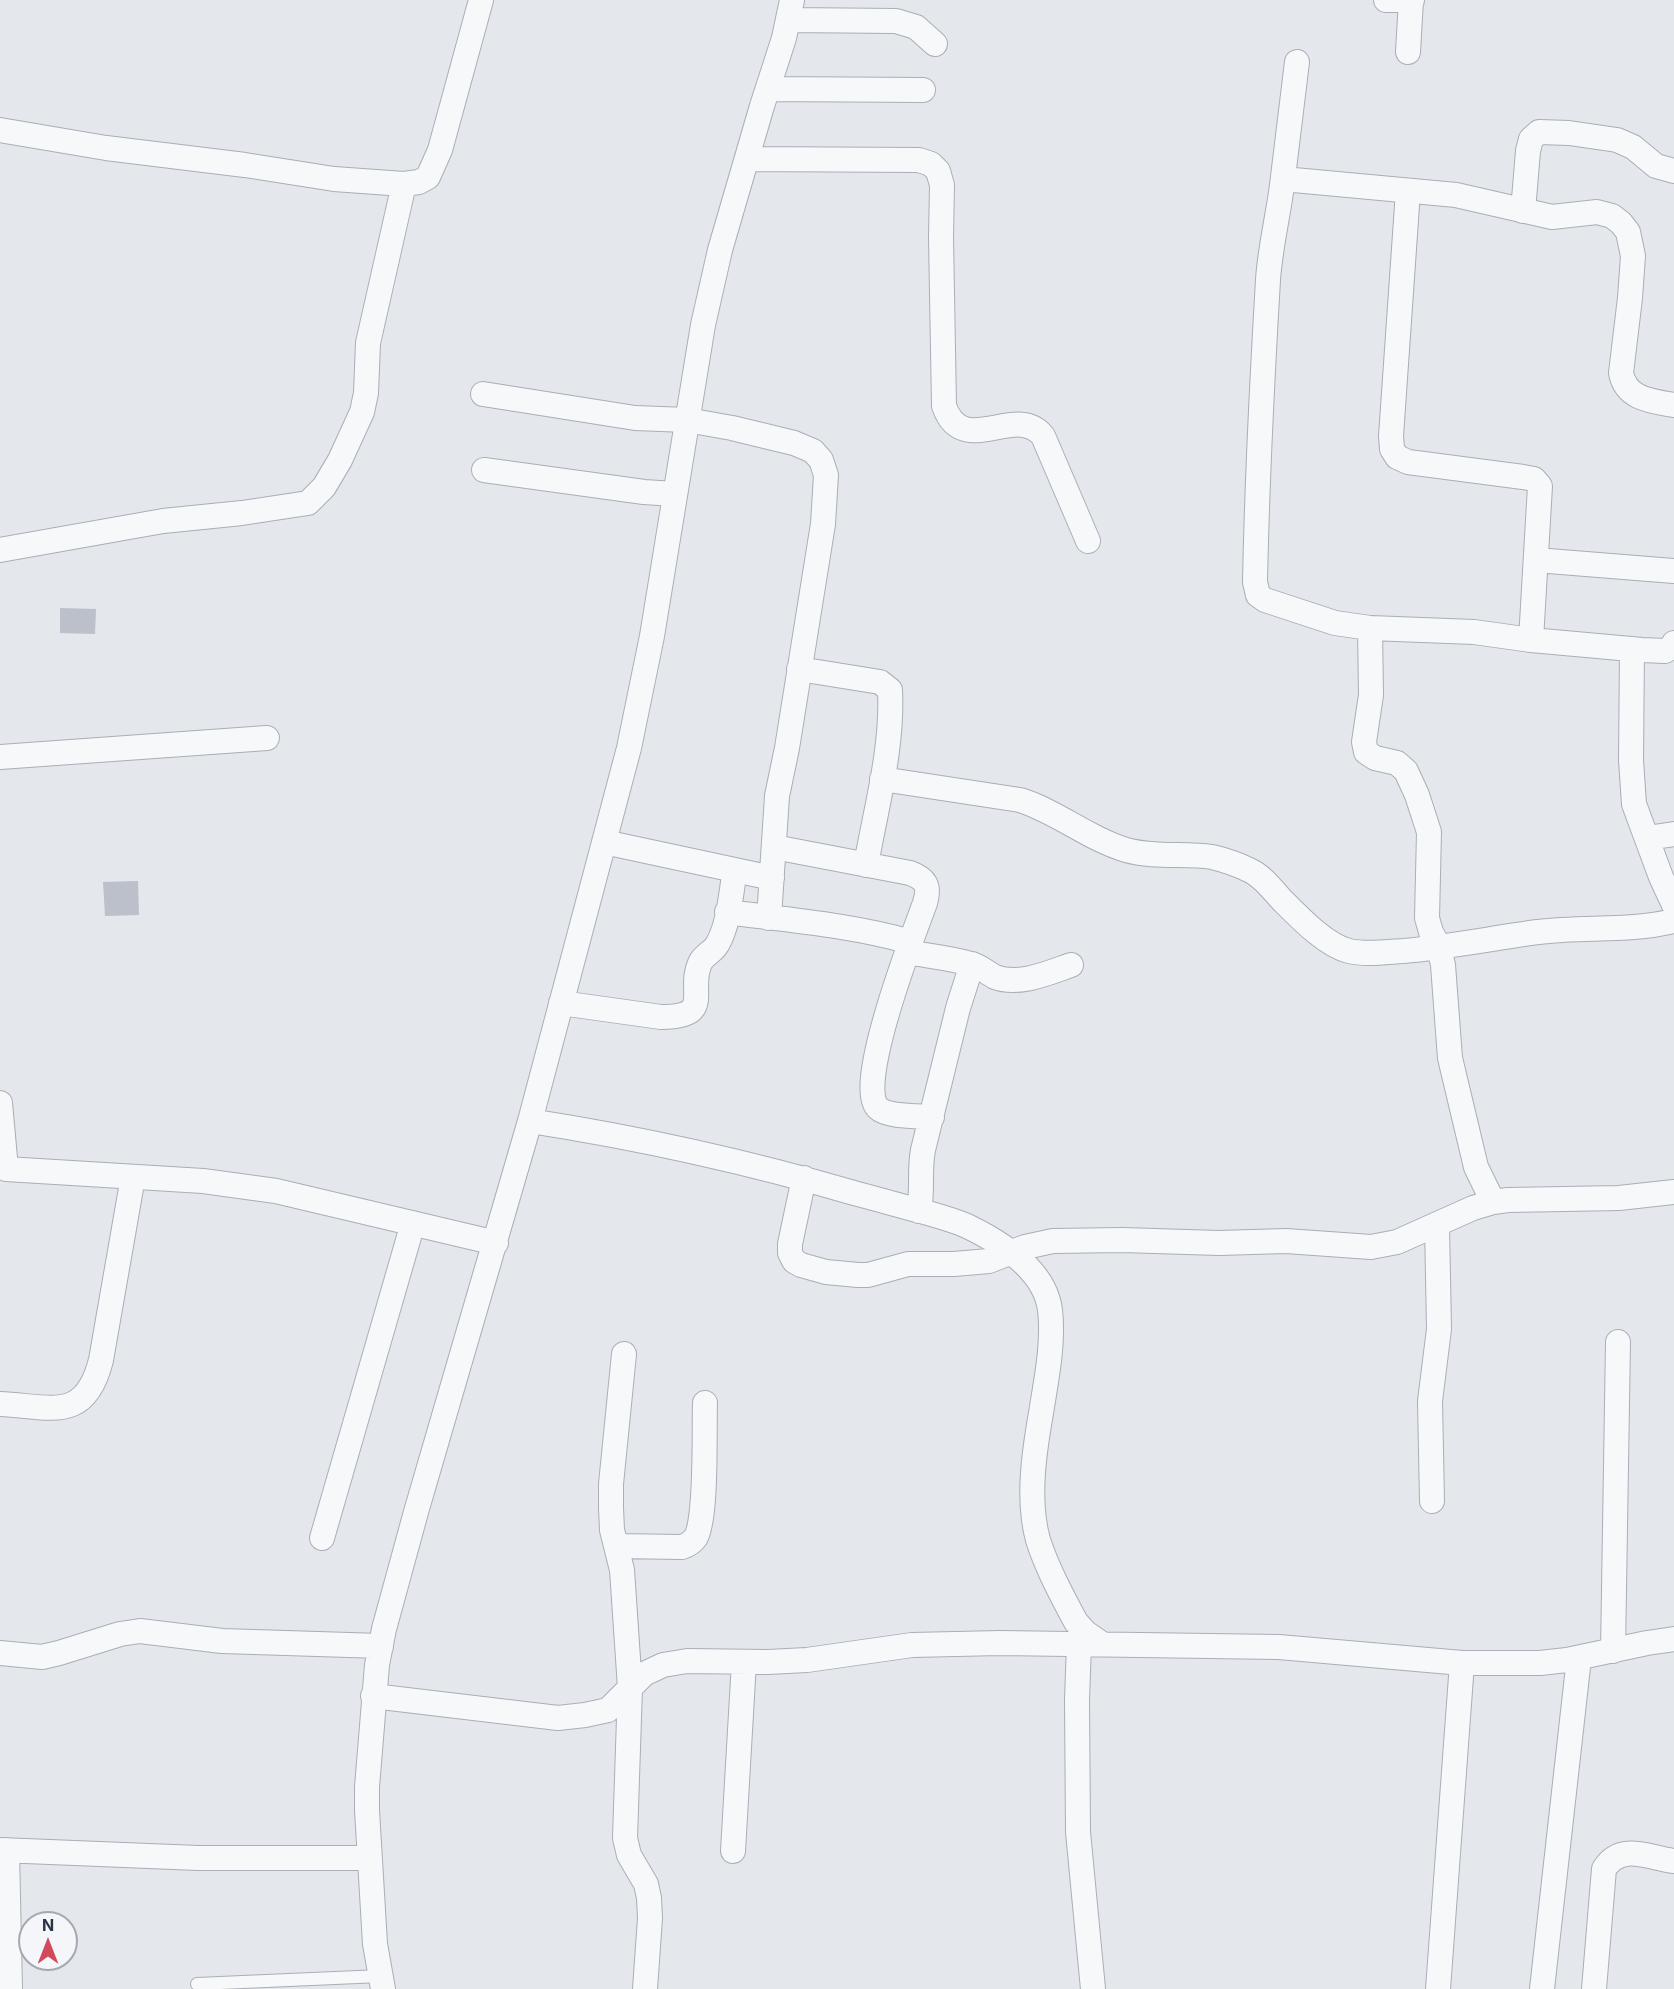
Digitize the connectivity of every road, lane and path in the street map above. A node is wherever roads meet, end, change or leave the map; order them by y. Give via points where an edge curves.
1 (482, 0) edge
2 (1386, 0) edge
3 (1411, 0) edge
4 (791, 10) edge
5 (935, 44) dead end
6 (1408, 52) dead end
7 (1297, 62) dead end
8 (768, 89) junction
9 (923, 90) dead end
10 (0, 130) edge
11 (747, 159) junction
12 (1674, 171) edge
13 (1283, 179) junction
14 (404, 184) junction
15 (1408, 191) junction
16 (1523, 211) junction
17 (483, 394) dead end
18 (1674, 405) edge
19 (687, 420) junction
20 (484, 470) dead end
21 (675, 494) junction
22 (1089, 541) dead end
23 (0, 550) edge
24 (1536, 560) junction
25 (1674, 572) edge
26 (1370, 628) junction
27 (1531, 640) junction
28 (1674, 643) edge
29 (1632, 649) junction
30 (799, 669) junction
31 (267, 738) dead end
32 (0, 757) edge
33 (882, 779) junction
34 (1674, 834) edge
35 (1647, 838) junction
36 (604, 842) junction
37 (774, 847) junction
38 (866, 864) junction
39 (735, 870) junction
40 (772, 878) junction
41 (1674, 904) edge
42 (727, 912) junction
43 (769, 918) junction
44 (1674, 921) edge
45 (909, 947) junction
46 (1439, 947) junction
47 (972, 964) junction
48 (1071, 965) dead end
49 (561, 1003) junction
50 (0, 1104) edge
51 (932, 1117) junction
52 (530, 1121) junction
53 (3, 1169) edge
54 (133, 1177) junction
55 (804, 1178) junction
56 (1674, 1192) edge
57 (1493, 1202) junction
58 (919, 1211) junction
59 (413, 1223) junction
60 (1437, 1225) junction
61 (496, 1243) junction
62 (1011, 1254) junction
63 (1618, 1342) dead end
64 (624, 1354) dead end
65 (705, 1403) dead end
66 (0, 1404) edge
67 (1432, 1501) dead end
68 (322, 1538) dead end
69 (616, 1546) junction
70 (1674, 1639) edge
71 (1090, 1644) junction
72 (381, 1646) junction
73 (1613, 1651) junction
74 (0, 1653) edge
75 (1579, 1658) junction
76 (744, 1662) junction
77 (1462, 1663) junction
78 (630, 1688) junction
79 (373, 1696) junction
80 (4, 1850) edge
81 (733, 1851) dead end
82 (369, 1858) junction
83 (1674, 1862) edge
84 (382, 1983) edge
85 (197, 1984) dead end
86 (10, 1989) edge
87 (645, 1989) edge
88 (1093, 1989) edge
89 (1438, 1989) edge
90 (1542, 1989) edge
91 (1594, 1989) edge

1 - 14 street via 434,167 428,177
2 - 3 street
3 - 6 street
4 - 5 street via 896,21 916,27
4 - 8 street
7 - 13 street
8 - 9 street
8 - 11 street
10 - 14 street via 334,179
11 - 19 street via 720,250
11 - 22 street via 919,160 938,171 942,185 944,406 948,417 964,430 1019,424 1037,429
12 - 16 street via 1656,166 1633,147 1617,140 1539,132 1531,139 1528,151
13 - 15 street
13 - 26 street via 1268,280 1257,451 1255,582 1258,595 1265,600 1335,623
14 - 23 street via 368,343 362,412 324,487 308,503 163,521
15 - 16 street via 1456,195
15 - 24 street via 1392,449 1397,457 1408,462 1534,479 1540,486
16 - 18 street via 1551,217 1598,212 1621,223 1632,242 1633,274 1623,381 1635,396
17 - 19 street via 635,418
19 - 21 street
19 - 30 street via 794,443 813,451 821,460 826,496
20 - 21 street
21 - 36 street via 650,648
24 - 25 street
24 - 27 street
26 - 27 street via 1474,632
26 - 46 street via 1371,695 1365,752 1397,763 1406,771 1417,795 1429,832 1427,918
27 - 29 street
28 - 29 street via 1665,651
29 - 35 street via 1632,787
30 - 33 street via 880,682 890,690 890,726
30 - 37 street via 777,796
31 - 32 street
33 - 38 street
33 - 46 street via 1020,800 1129,851 1212,857 1238,865 1267,884 1330,943 1347,951
34 - 35 street
35 - 41 street
36 - 39 street
36 - 49 street
37 - 38 street
37 - 40 street
38 - 45 street via 910,873 926,881 926,903
39 - 40 street
39 - 42 street
40 - 43 street
42 - 43 street
42 - 49 street via 718,945 703,956 698,967 697,997 686,1014 661,1017
43 - 45 street via 859,930
44 - 46 street via 1617,929 1537,932
45 - 47 street
45 - 51 street via 884,1024 873,1099 884,1113
46 - 57 street via 1450,1058 1476,1167
47 - 48 street via 1005,980 1043,975
47 - 51 street
49 - 52 street
50 - 53 street
51 - 58 street via 921,1161
52 - 55 street via 673,1146
52 - 61 street
53 - 54 street
54 - 59 street via 276,1191
54 - 66 street via 101,1360 89,1391 66,1406 49,1409
55 - 58 street
55 - 62 street via 790,1244 790,1253 801,1265 826,1272 868,1275 908,1264 954,1264
56 - 57 street
57 - 60 street
58 - 62 street via 967,1226
59 - 61 street
59 - 68 street
60 - 62 street via 1397,1242 1371,1247 1286,1241 1067,1240 1039,1243
60 - 67 street via 1439,1329 1430,1401
61 - 72 street via 416,1512
62 - 71 street via 1039,1280 1050,1312 1032,1482 1038,1539
63 - 73 street
64 - 69 street via 611,1484
65 - 69 street via 697,1535 691,1544 682,1547
69 - 78 street via 622,1570
70 - 73 street
71 - 76 street via 912,1645 807,1660
71 - 77 street via 1309,1648
71 - 88 street via 1077,1700 1078,1832
72 - 74 street via 222,1641 140,1631 42,1656
72 - 79 street
73 - 75 street
75 - 77 street via 1540,1663
75 - 90 street
76 - 78 street via 687,1660 663,1665 644,1674
76 - 81 street
77 - 89 street
78 - 79 street via 608,1710 558,1718
78 - 87 street via 625,1838 628,1855 646,1884 649,1898
79 - 82 street via 367,1787
80 - 82 street via 198,1858
80 - 86 street
82 - 84 street
83 - 91 street via 1637,1854 1610,1859 1604,1869
84 - 85 lane via 344,1979

